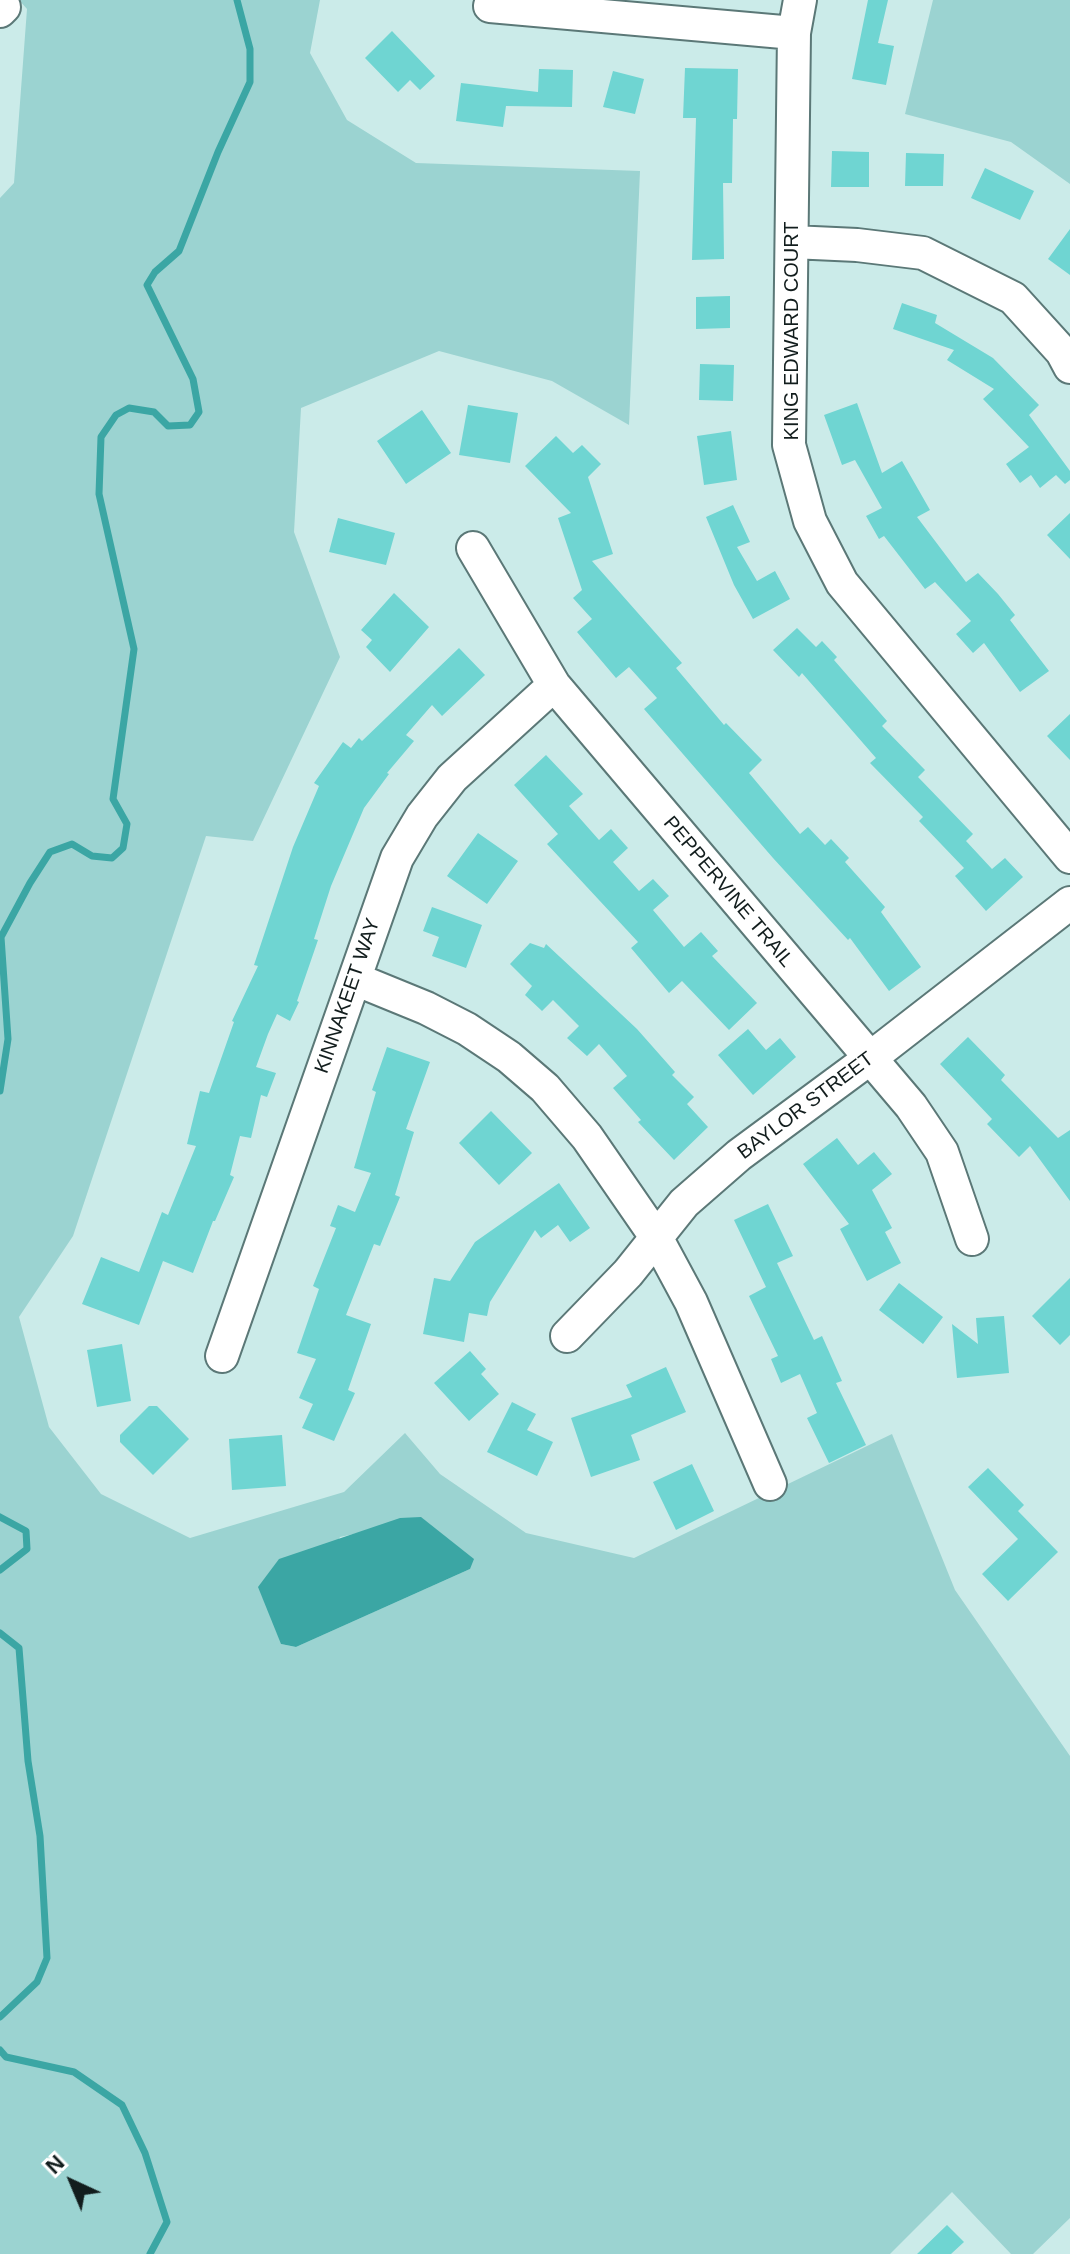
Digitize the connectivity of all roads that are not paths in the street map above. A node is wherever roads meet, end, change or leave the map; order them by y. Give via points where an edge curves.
1 (800, 0) edge
2 (490, 6) dead end
3 (794, 33) junction
4 (792, 242) junction
5 (1070, 367) edge
6 (473, 548) dead end
7 (554, 685) junction
8 (1070, 857) edge
9 (1070, 903) edge
10 (355, 979) junction
11 (869, 1059) junction
12 (656, 1237) junction
13 (972, 1239) dead end
14 (567, 1336) dead end
15 (222, 1356) dead end
16 (770, 1484) dead end

1 - 3 street, KING EDWARD COURT
2 - 3 street
3 - 4 street, KING EDWARD COURT
4 - 5 street via 923,253 1013,298
4 - 8 street, KING EDWARD COURT via 789,445 810,521 842,583
6 - 7 street, PEPPERVINE TRAIL
7 - 10 street, KINNAKEET WAY via 452,778 422,816 397,858
7 - 11 street, PEPPERVINE TRAIL
9 - 11 street, BAYLOR STREET
10 - 12 street via 426,1008 509,1057 545,1088 587,1137
10 - 15 street, KINNAKEET WAY
11 - 12 street, BAYLOR STREET via 739,1155 684,1203
11 - 13 street, PEPPERVINE TRAIL via 911,1106 942,1152
12 - 14 street, BAYLOR STREET
12 - 16 street via 691,1302

